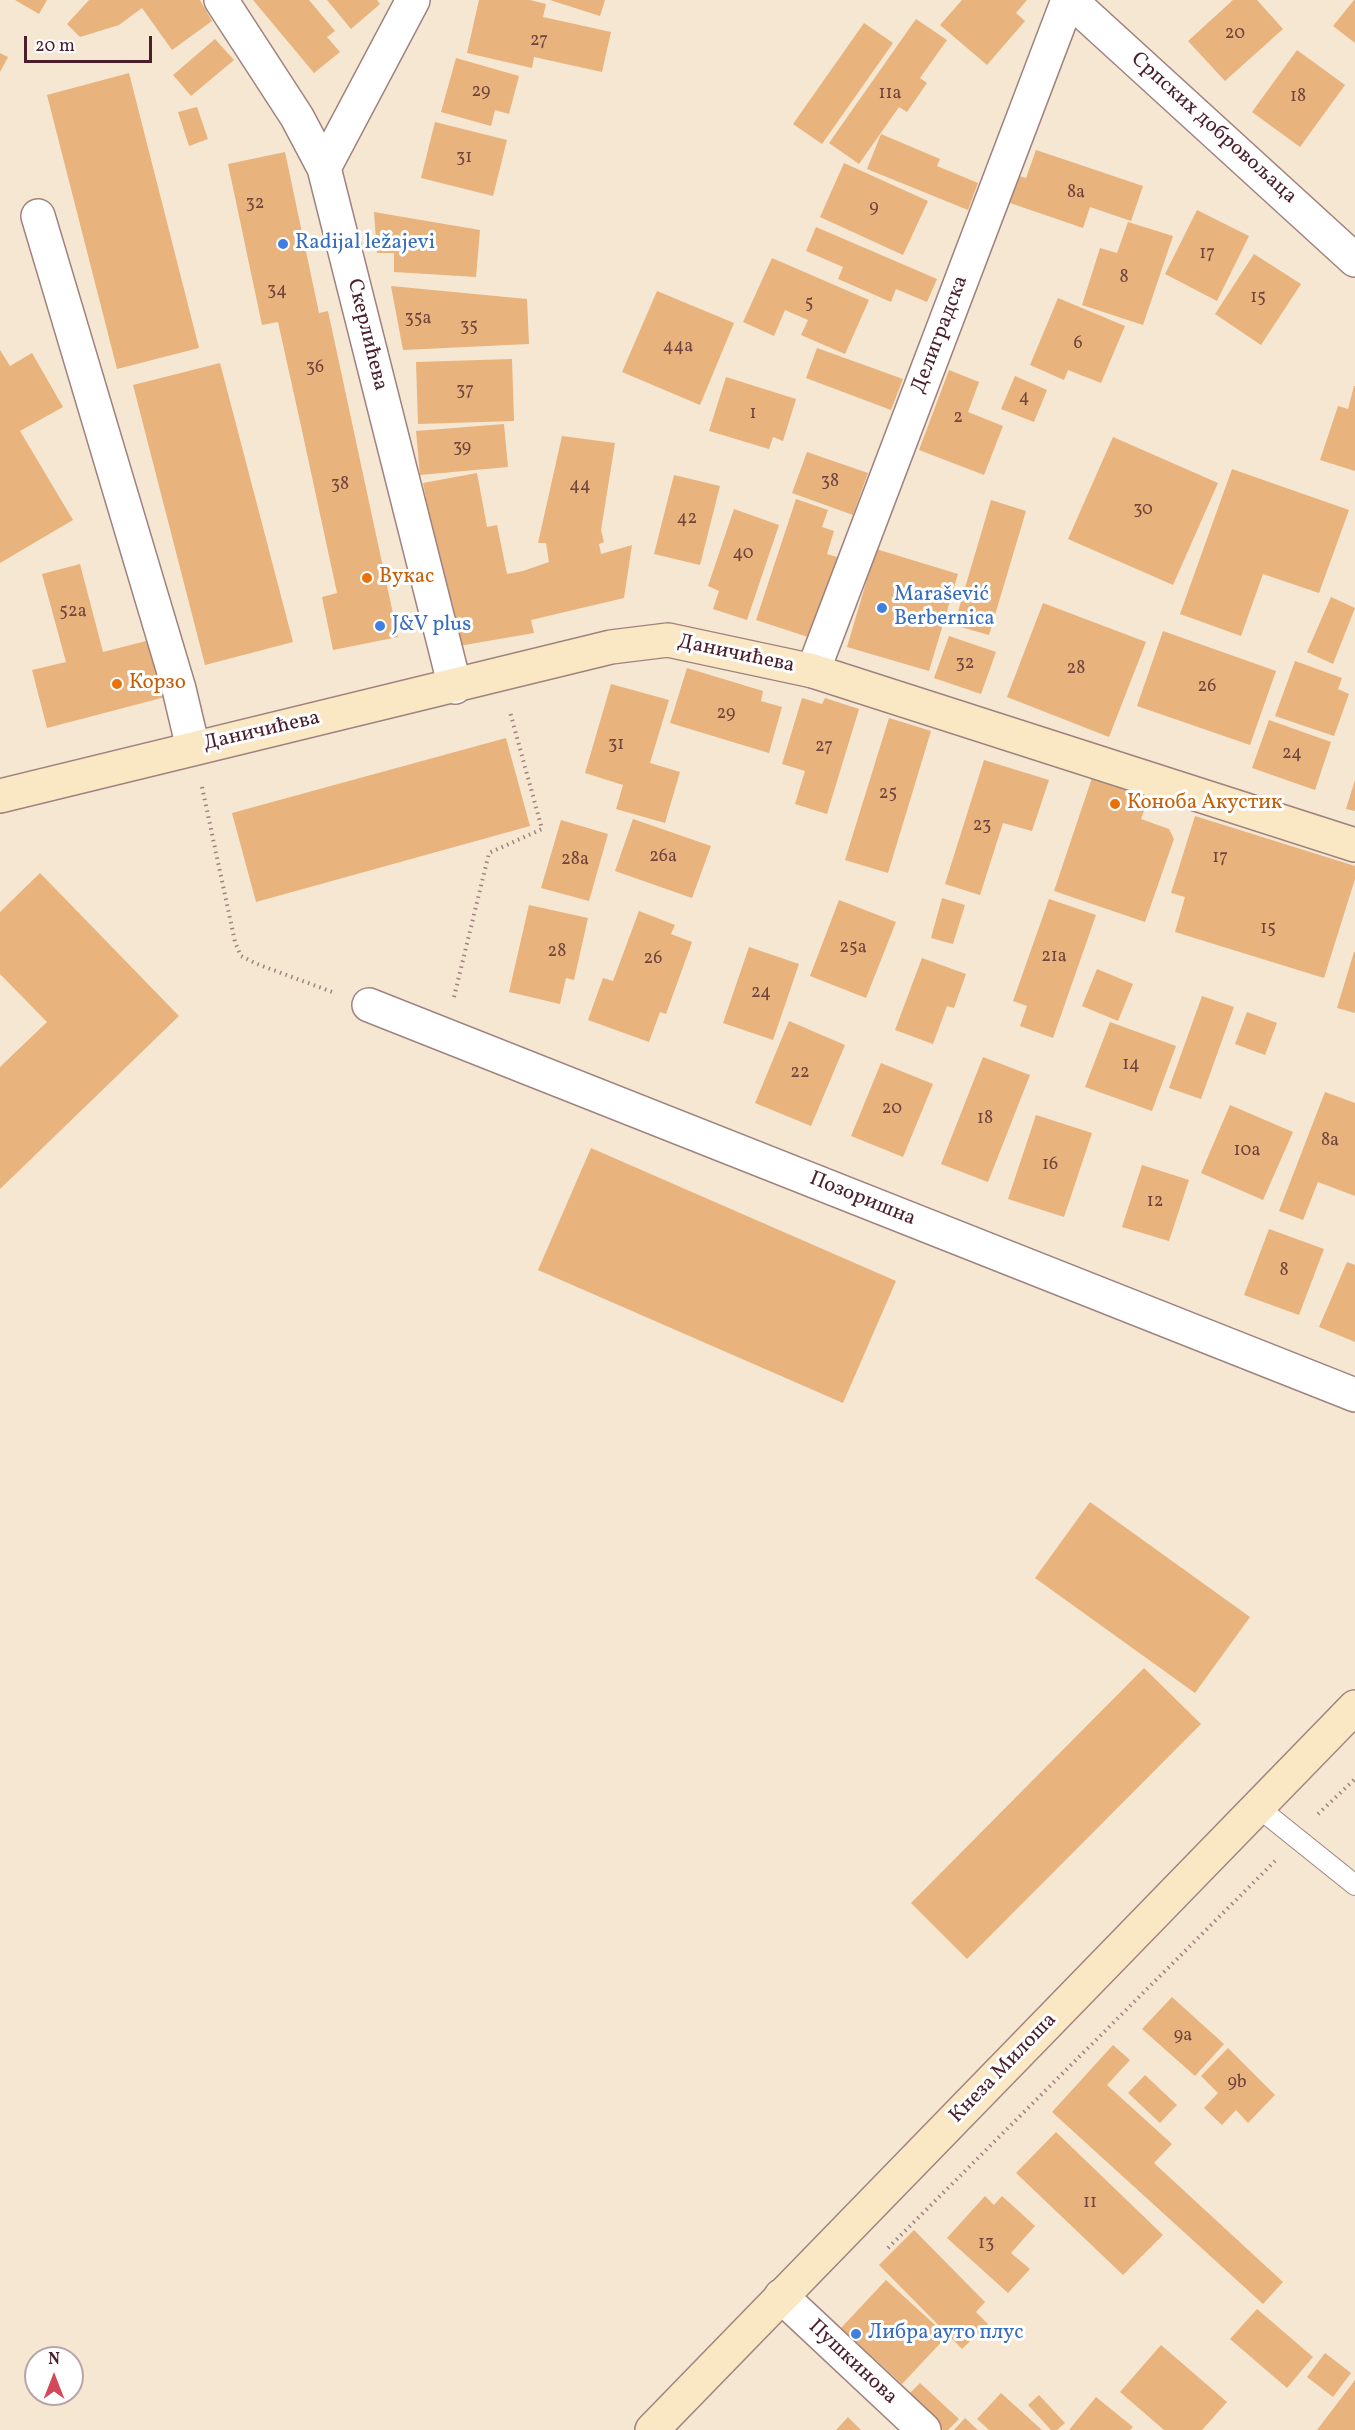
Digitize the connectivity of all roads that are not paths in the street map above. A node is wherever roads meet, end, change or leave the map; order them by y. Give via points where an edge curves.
1 (221, 0) edge
2 (413, 0) edge
3 (1069, 0) edge
4 (324, 168) junction
5 (38, 216) dead end
6 (1355, 260) edge
7 (813, 671) junction
8 (455, 687) junction
9 (193, 748) junction
10 (0, 796) edge
11 (1355, 845) edge
12 (369, 1005) road end
13 (1355, 1395) edge
14 (1355, 1707) edge
15 (1259, 1808) junction
16 (1355, 1886) edge
17 (781, 2296) junction
18 (652, 2430) edge
19 (924, 2430) edge

1 - 4 street, Скерлићева via 297,117
2 - 4 street
3 - 6 street, Српских добровољаца
3 - 7 street, Делиградска
4 - 8 street, Скерлићева
5 - 9 street via 179,689
7 - 8 street, Даничићева via 668,640 611,647
7 - 11 street, Даничићева
8 - 9 street, Даничићева
9 - 10 street, Даничићева
12 - 13 street, Позоришна
14 - 15 street, Кнеза Милоша
15 - 16 lane
15 - 17 street, Кнеза Милоша
17 - 18 street, Кнеза Милоша
17 - 19 street, Пушкинова

